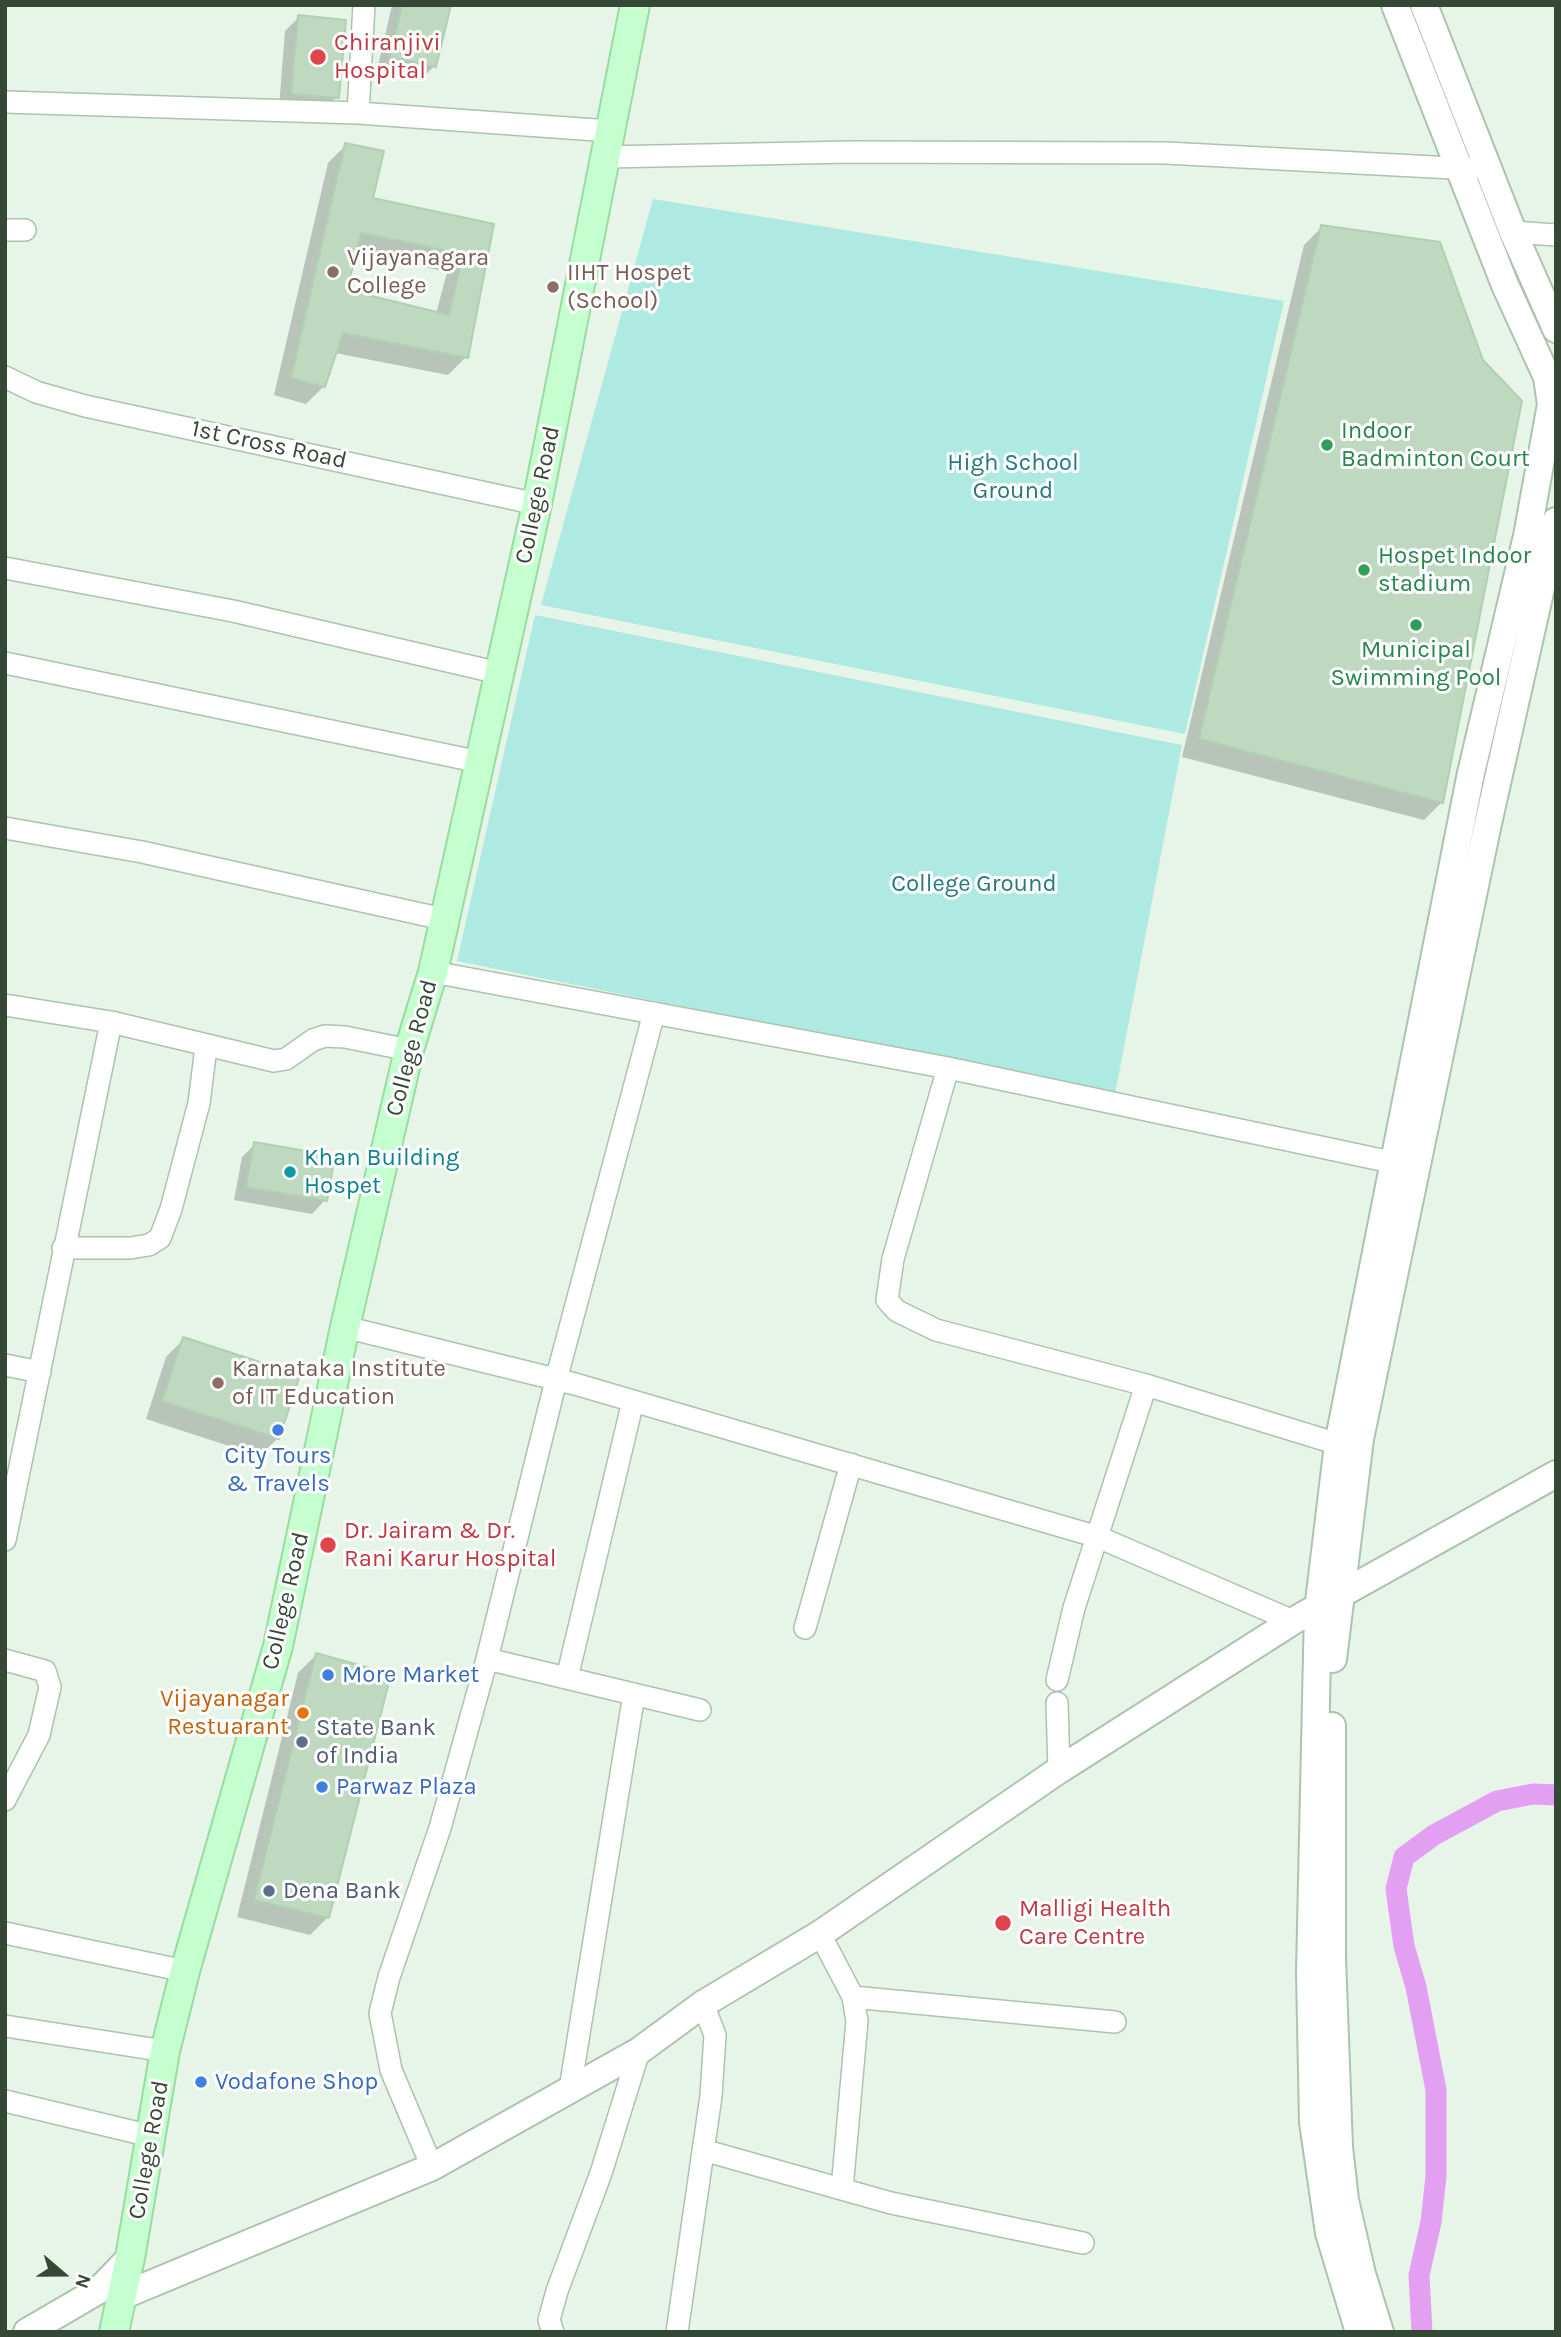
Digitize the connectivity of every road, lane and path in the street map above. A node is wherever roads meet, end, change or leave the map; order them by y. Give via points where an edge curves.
1 (365, 5) edge
2 (635, 5) edge
3 (1395, 5) edge
4 (1424, 5) edge
5 (5, 102) edge
6 (358, 113) junction
7 (608, 144) junction
8 (1458, 168) junction
9 (1488, 170) junction
10 (1513, 232) junction
11 (1556, 236) edge
12 (1552, 314) edge
13 (5, 377) edge
14 (537, 504) junction
15 (1556, 522) edge
16 (5, 568) edge
17 (5, 663) edge
18 (499, 673) junction
19 (480, 762) junction
20 (5, 828) edge
21 (443, 919) junction
22 (433, 972) junction
23 (5, 1005) edge
24 (654, 1013) junction
25 (111, 1022) junction
26 (206, 1047) junction
27 (409, 1050) junction
28 (948, 1068) junction
29 (1406, 1165) junction
30 (63, 1248) junction
31 (345, 1327) junction
32 (5, 1365) edge
33 (40, 1372) junction
34 (556, 1380) junction
35 (1146, 1385) junction
36 (633, 1401) junction
37 (1338, 1444) junction
38 (851, 1464) junction
39 (1556, 1474) edge
40 (1098, 1537) junction
41 (5, 1540) edge
42 (1342, 1596) junction
43 (1318, 1610) junction
44 (1293, 1621) junction
45 (805, 1628) dead end
46 (487, 1658) junction
47 (5, 1660) edge
48 (566, 1678) junction
49 (1057, 1680) dead end
50 (634, 1693) junction
51 (1057, 1703) dead end
52 (700, 1710) dead end
53 (1059, 1770) junction
54 (5, 1800) edge
55 (5, 1933) edge
56 (820, 1934) junction
57 (185, 1970) junction
58 (853, 1997) junction
59 (703, 2004) junction
60 (1115, 2022) dead end
61 (5, 2026) edge
62 (639, 2051) junction
63 (165, 2052) junction
64 (569, 2089) junction
65 (5, 2101) edge
66 (151, 2136) junction
67 (703, 2150) junction
68 (432, 2167) junction
69 (842, 2189) junction
70 (1083, 2243) dead end
71 (130, 2258) junction
72 (122, 2296) junction
73 (39, 2330) edge
74 (114, 2332) edge
75 (552, 2332) edge
76 (677, 2332) edge
77 (1359, 2332) edge
78 (1380, 2332) edge

1 - 6 street
2 - 7 main road, College Road
3 - 8 street
4 - 9 street
5 - 6 street
6 - 7 street
7 - 8 street via 850,152 1166,153
7 - 14 main road, College Road
8 - 9 street
8 - 29 street via 1547,377 1551,404 1527,536 1471,773
9 - 10 street
10 - 11 street
10 - 12 street
13 - 14 street, 1st Cross Road via 85,406
14 - 18 main road, College Road
15 - 29 street
16 - 18 street via 233,611
17 - 19 street
18 - 19 main road, College Road
19 - 21 main road, College Road
20 - 21 street via 142,852
21 - 22 main road, College Road
22 - 24 street
22 - 27 main road, College Road
23 - 25 street
24 - 28 street
24 - 34 street
25 - 26 street
25 - 30 street
26 - 27 street via 274,1061 294,1055 313,1040 336,1036
26 - 30 street via 199,1103 160,1238 130,1248
27 - 31 main road, College Road
28 - 29 street
28 - 35 street via 893,1259 887,1300 916,1323 936,1330
29 - 37 street
29 - 42 street via 1360,1438
30 - 33 street
31 - 34 street
31 - 57 main road, College Road via 278,1646
32 - 33 street
33 - 41 street
34 - 36 street
34 - 46 street
35 - 37 street
35 - 40 street
36 - 38 street
36 - 48 street
37 - 43 street
38 - 40 street
38 - 45 street
39 - 42 street
40 - 44 street
40 - 49 street via 1074,1608
42 - 43 street
42 - 78 street via 1334,1637 1332,1721 1335,2085 1345,2200
43 - 44 street
43 - 77 street via 1310,1972 1312,2122 1329,2233
44 - 53 street
46 - 48 street
46 - 68 street via 440,1828 380,2013 391,2070
47 - 54 street via 45,1671 50,1687 39,1735
48 - 50 street
50 - 52 street
50 - 64 street
51 - 53 street
53 - 56 street
55 - 57 street
56 - 58 street
56 - 59 street
57 - 63 main road, College Road
58 - 60 street
58 - 69 street via 857,2034
59 - 62 street
59 - 67 street via 715,2035
61 - 63 street
62 - 64 street
62 - 75 street via 557,2291 549,2320
63 - 66 main road, College Road
64 - 68 street
65 - 66 street
66 - 71 main road, College Road
67 - 69 street
67 - 76 street
68 - 72 street
69 - 70 street
71 - 72 main road, College Road
71 - 73 street via 99,2290
72 - 74 main road, College Road

